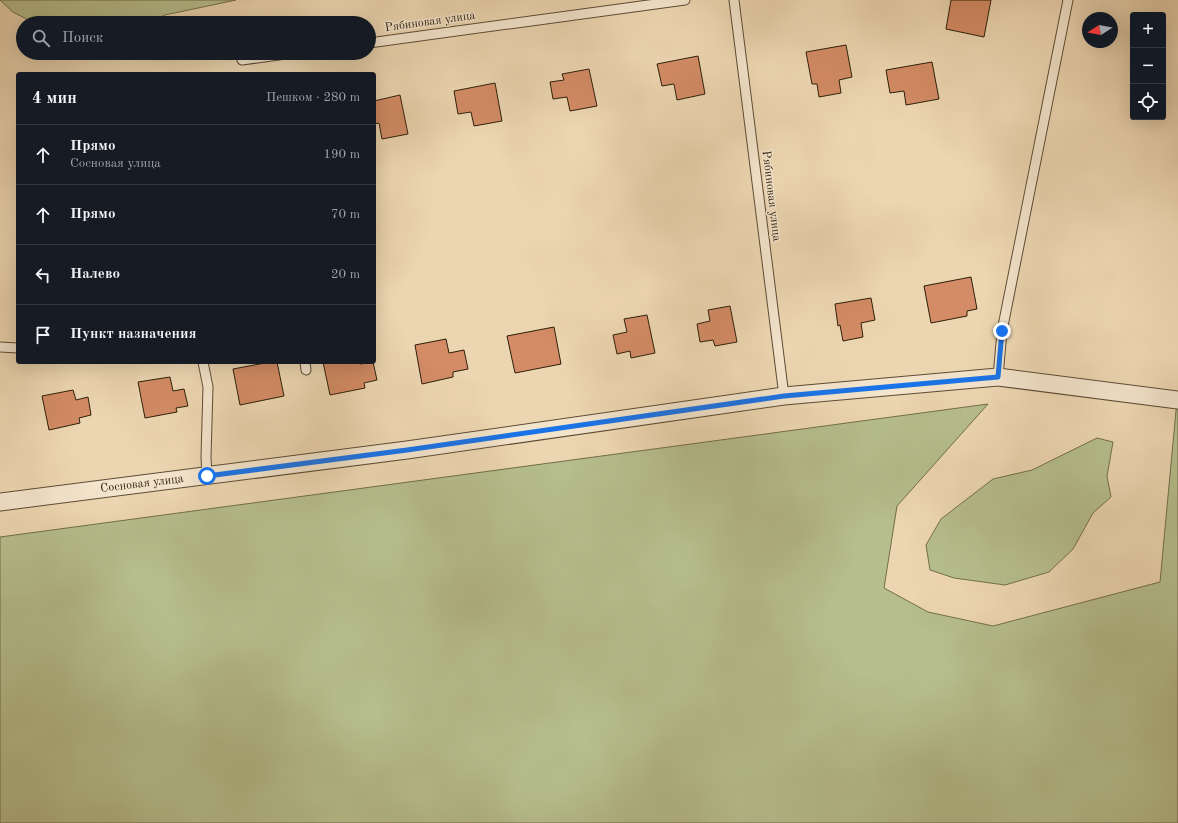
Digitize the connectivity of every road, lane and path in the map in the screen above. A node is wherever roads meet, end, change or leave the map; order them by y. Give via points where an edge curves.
1 (685, 0) edge
2 (734, 0) edge
3 (1068, 0) edge
4 (376, 42) edge
5 (0, 347) edge
6 (16, 348) edge
7 (203, 364) edge
8 (998, 377) junction
9 (784, 396) junction
10 (1178, 398) edge
11 (207, 476) junction
12 (0, 502) edge

1 - 4 lane, Рябиновая улица
2 - 9 lane, Рябиновая улица
3 - 8 lane via 1002,331
5 - 6 lane
7 - 11 lane via 208,387
8 - 9 street, Сосновая улица
8 - 10 street, Сосновая улица
9 - 11 street, Сосновая улица
11 - 12 street, Сосновая улица

